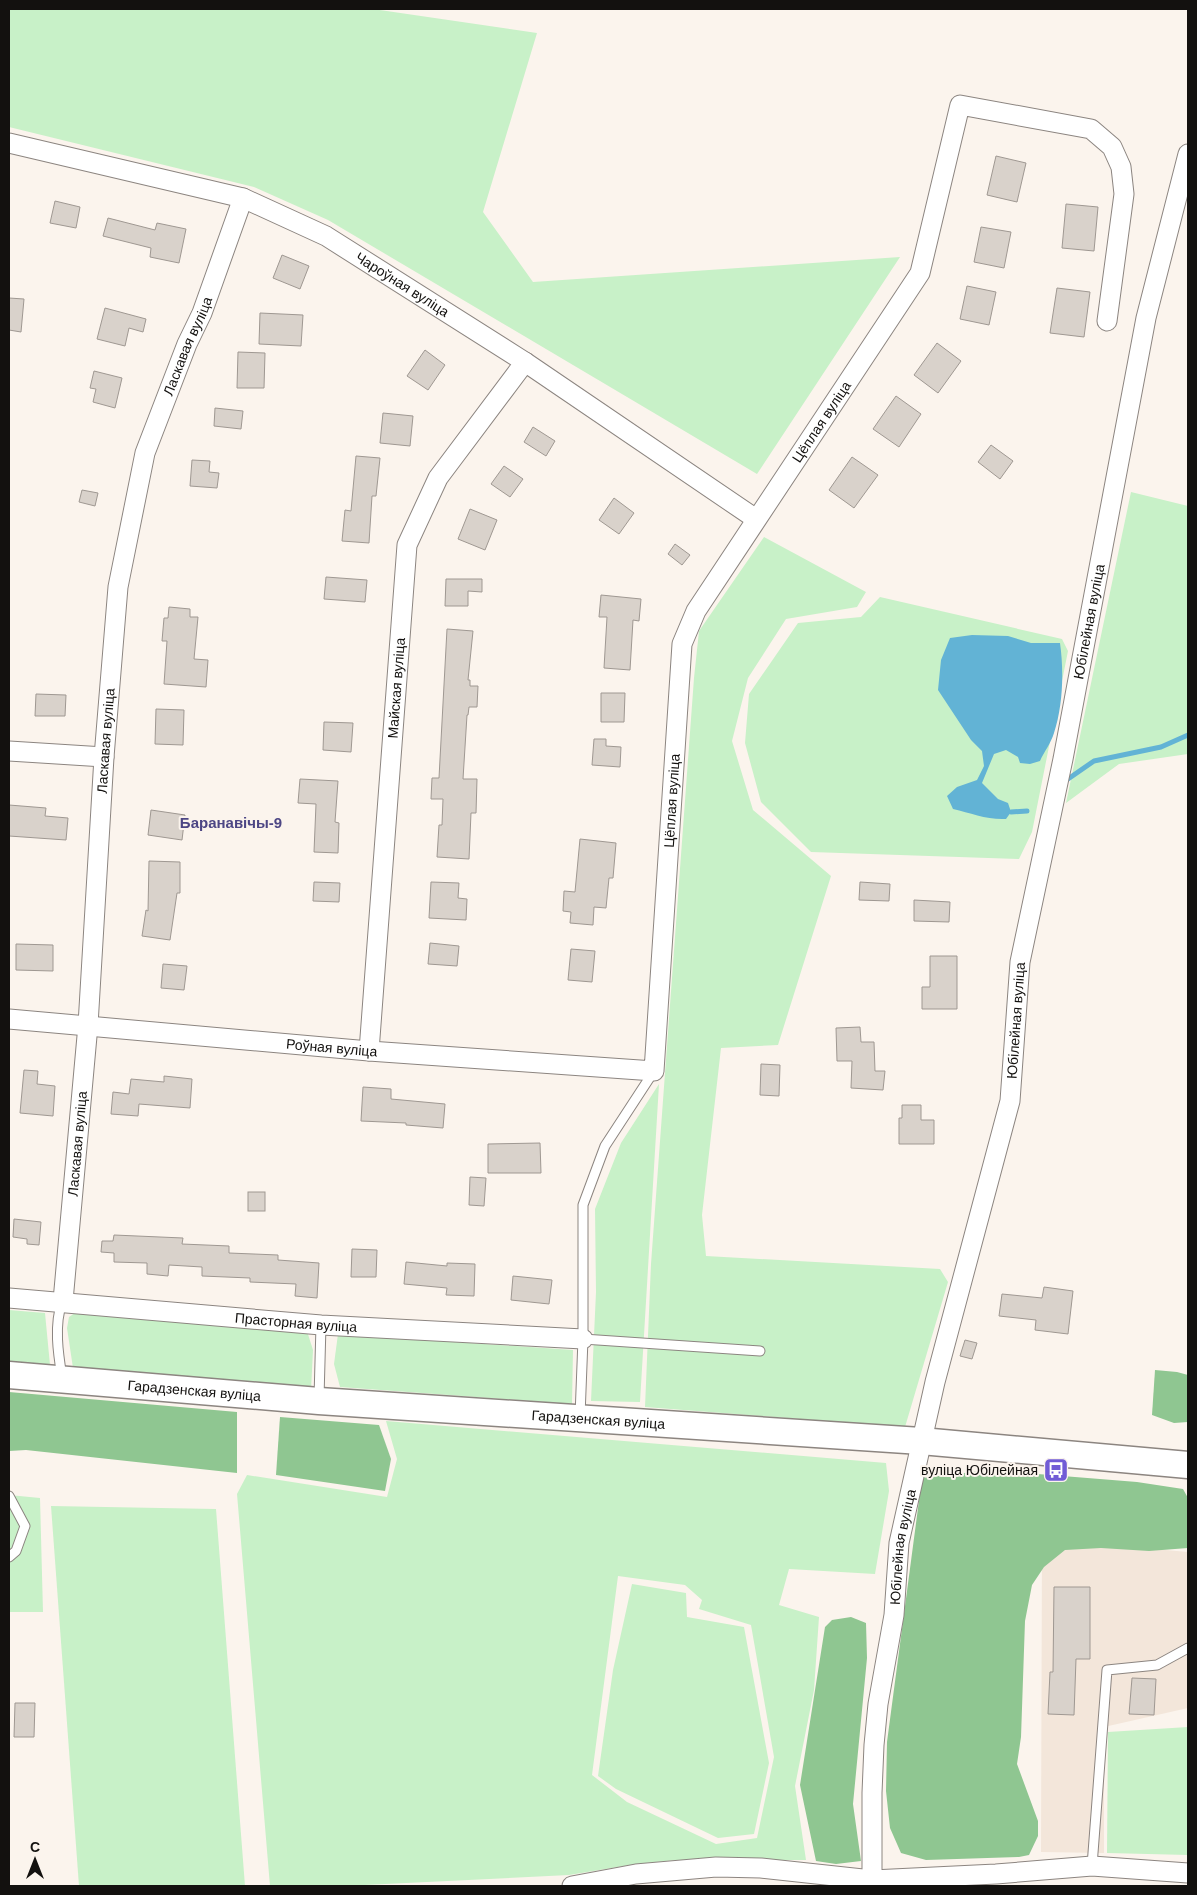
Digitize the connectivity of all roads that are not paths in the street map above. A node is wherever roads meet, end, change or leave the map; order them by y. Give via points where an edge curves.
1 (9, 142) edge
2 (1188, 154) edge
3 (243, 198) junction
4 (1107, 321) dead end
5 (525, 362) junction
6 (756, 519) junction
7 (9, 751) edge
8 (104, 757) junction
9 (9, 1019) edge
10 (88, 1025) junction
11 (369, 1051) junction
12 (654, 1071) junction
13 (9, 1298) edge
14 (62, 1301) junction
15 (322, 1325) junction
16 (583, 1340) junction
17 (760, 1351) dead end
18 (9, 1375) edge
19 (62, 1380) junction
20 (319, 1401) junction
21 (580, 1418) junction
22 (921, 1441) junction
23 (1188, 1465) edge
24 (9, 1496) edge
25 (9, 1557) edge
26 (1188, 1648) edge
27 (1092, 1866) junction
28 (1188, 1872) edge
29 (874, 1883) edge
30 (572, 1886) edge

1 - 3 street, Чароўная вуліца
2 - 22 street, Юбілейная вуліца via 1146,318 1063,760 1020,962 1010,1101
3 - 5 street, Чароўная вуліца via 326,236
3 - 8 street, Ласкавая вуліца via 202,313 145,453 118,587
4 - 6 street, Цёплая вуліца via 1124,194 1121,167 1112,147 1091,129 960,105 920,273
5 - 6 street, Чароўная вуліца
5 - 11 street, Майская вуліца via 438,478 407,545
6 - 12 street, Цёплая вуліца via 696,611 682,644
7 - 8 street
8 - 10 street, Ласкавая вуліца
9 - 10 street, Роўная вуліца
10 - 11 street, Роўная вуліца
10 - 14 street, Ласкавая вуліца
11 - 12 street, Роўная вуліца
12 - 16 lane via 605,1146 583,1205
13 - 14 street, Прасторная вуліца
14 - 15 street, Прасторная вуліца
14 - 19 lane via 58,1315 58,1356
15 - 16 street, Прасторная вуліца
15 - 20 lane
16 - 17 lane
16 - 21 lane
18 - 19 main road, Гарадзенская вуліца
19 - 20 main road, Гарадзенская вуліца
20 - 21 main road, Гарадзенская вуліца
21 - 22 main road, Гарадзенская вуліца
22 - 23 main road, Гарадзенская вуліца
22 - 29 street, Юбілейная вуліца via 898,1543 894,1615 878,1704 872,1793
24 - 25 lane via 25,1526 16,1552
26 - 27 lane via 1157,1665 1107,1670
27 - 28 street
27 - 29 street
29 - 30 street via 761,1868 716,1867 636,1874

